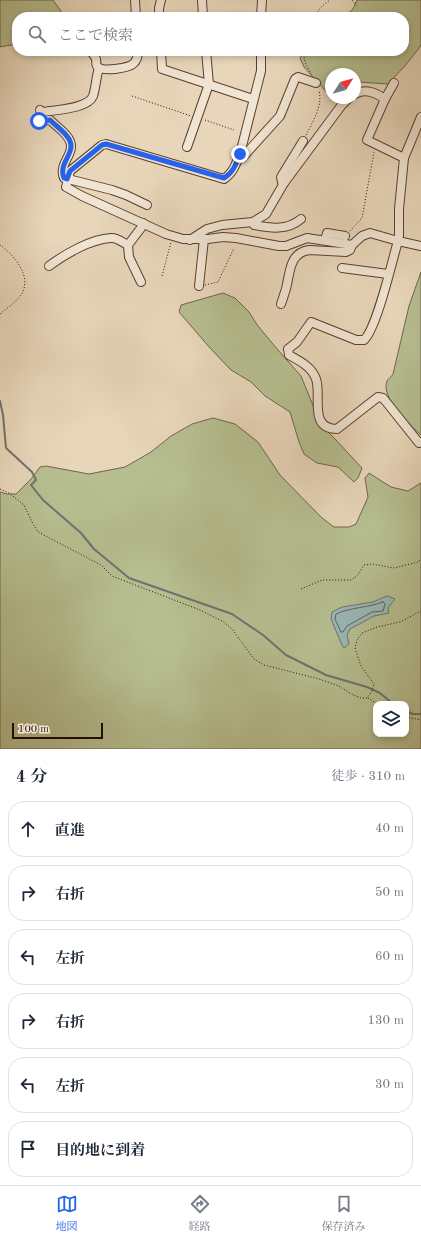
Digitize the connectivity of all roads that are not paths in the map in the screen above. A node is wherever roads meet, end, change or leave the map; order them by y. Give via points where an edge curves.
1 (161, 0) edge
2 (202, 0) edge
3 (262, 0) edge
4 (134, 1) edge
5 (135, 12) edge
6 (159, 12) edge
7 (203, 12) edge
8 (261, 12) edge
9 (94, 56) edge
10 (137, 56) edge
11 (161, 56) edge
12 (206, 56) edge
13 (260, 56) edge
14 (99, 68) junction
15 (316, 83) road end
16 (394, 83) dead end
17 (209, 84) junction
18 (361, 92) edge
19 (253, 99) junction
20 (385, 99) junction
21 (343, 104) edge
22 (40, 110) dead end
23 (421, 117) edge
24 (39, 121) dead end
25 (303, 141) road end
26 (187, 148) dead end
27 (239, 156) junction
28 (404, 158) junction
29 (67, 179) junction
30 (284, 183) junction
31 (147, 205) dead end
32 (301, 219) dead end
33 (253, 222) junction
34 (143, 223) junction
35 (346, 236) road end
36 (204, 239) junction
37 (190, 240) junction
38 (325, 240) junction
39 (398, 241) junction
40 (128, 245) junction
41 (352, 245) junction
42 (421, 246) edge
43 (49, 266) dead end
44 (342, 268) dead end
45 (388, 274) junction
46 (141, 282) dead end
47 (199, 286) road end
48 (281, 304) dead end
49 (421, 442) edge

1 - 6 lane
2 - 7 lane
3 - 8 lane
4 - 5 lane
9 - 14 lane
10 - 14 lane via 129,66
11 - 17 lane via 162,69
12 - 17 lane
13 - 19 lane via 261,71
14 - 22 lane via 89,101 69,109 42,112
15 - 27 lane via 298,77 295,79 280,116 243,157
16 - 20 lane
17 - 19 lane
17 - 26 lane
18 - 20 lane via 369,91
19 - 27 lane
20 - 28 lane via 367,140
21 - 30 lane
23 - 28 lane
24 - 29 lane via 50,120 70,141 72,150 62,172
25 - 30 lane via 281,177
27 - 29 lane via 230,175 224,178 106,144 70,171
28 - 39 lane
29 - 31 lane via 112,190
29 - 34 lane via 66,187
30 - 33 lane via 266,214
32 - 33 lane via 278,228
33 - 37 lane via 207,229
34 - 37 lane via 173,236
34 - 40 lane
35 - 38 lane via 327,233
36 - 37 lane
36 - 38 lane via 236,238 279,246 307,238
36 - 47 lane
38 - 41 lane
39 - 41 lane via 370,233
39 - 42 lane
39 - 45 lane
40 - 43 lane via 112,238 92,243 78,248
40 - 46 lane via 129,257
41 - 48 lane via 346,252 305,250 294,258
44 - 45 lane
45 - 49 lane via 377,316 364,340 356,340 311,322 297,342 288,349 289,355 308,366 316,379 317,411 320,420 326,426 338,429 378,397 383,398 419,443

